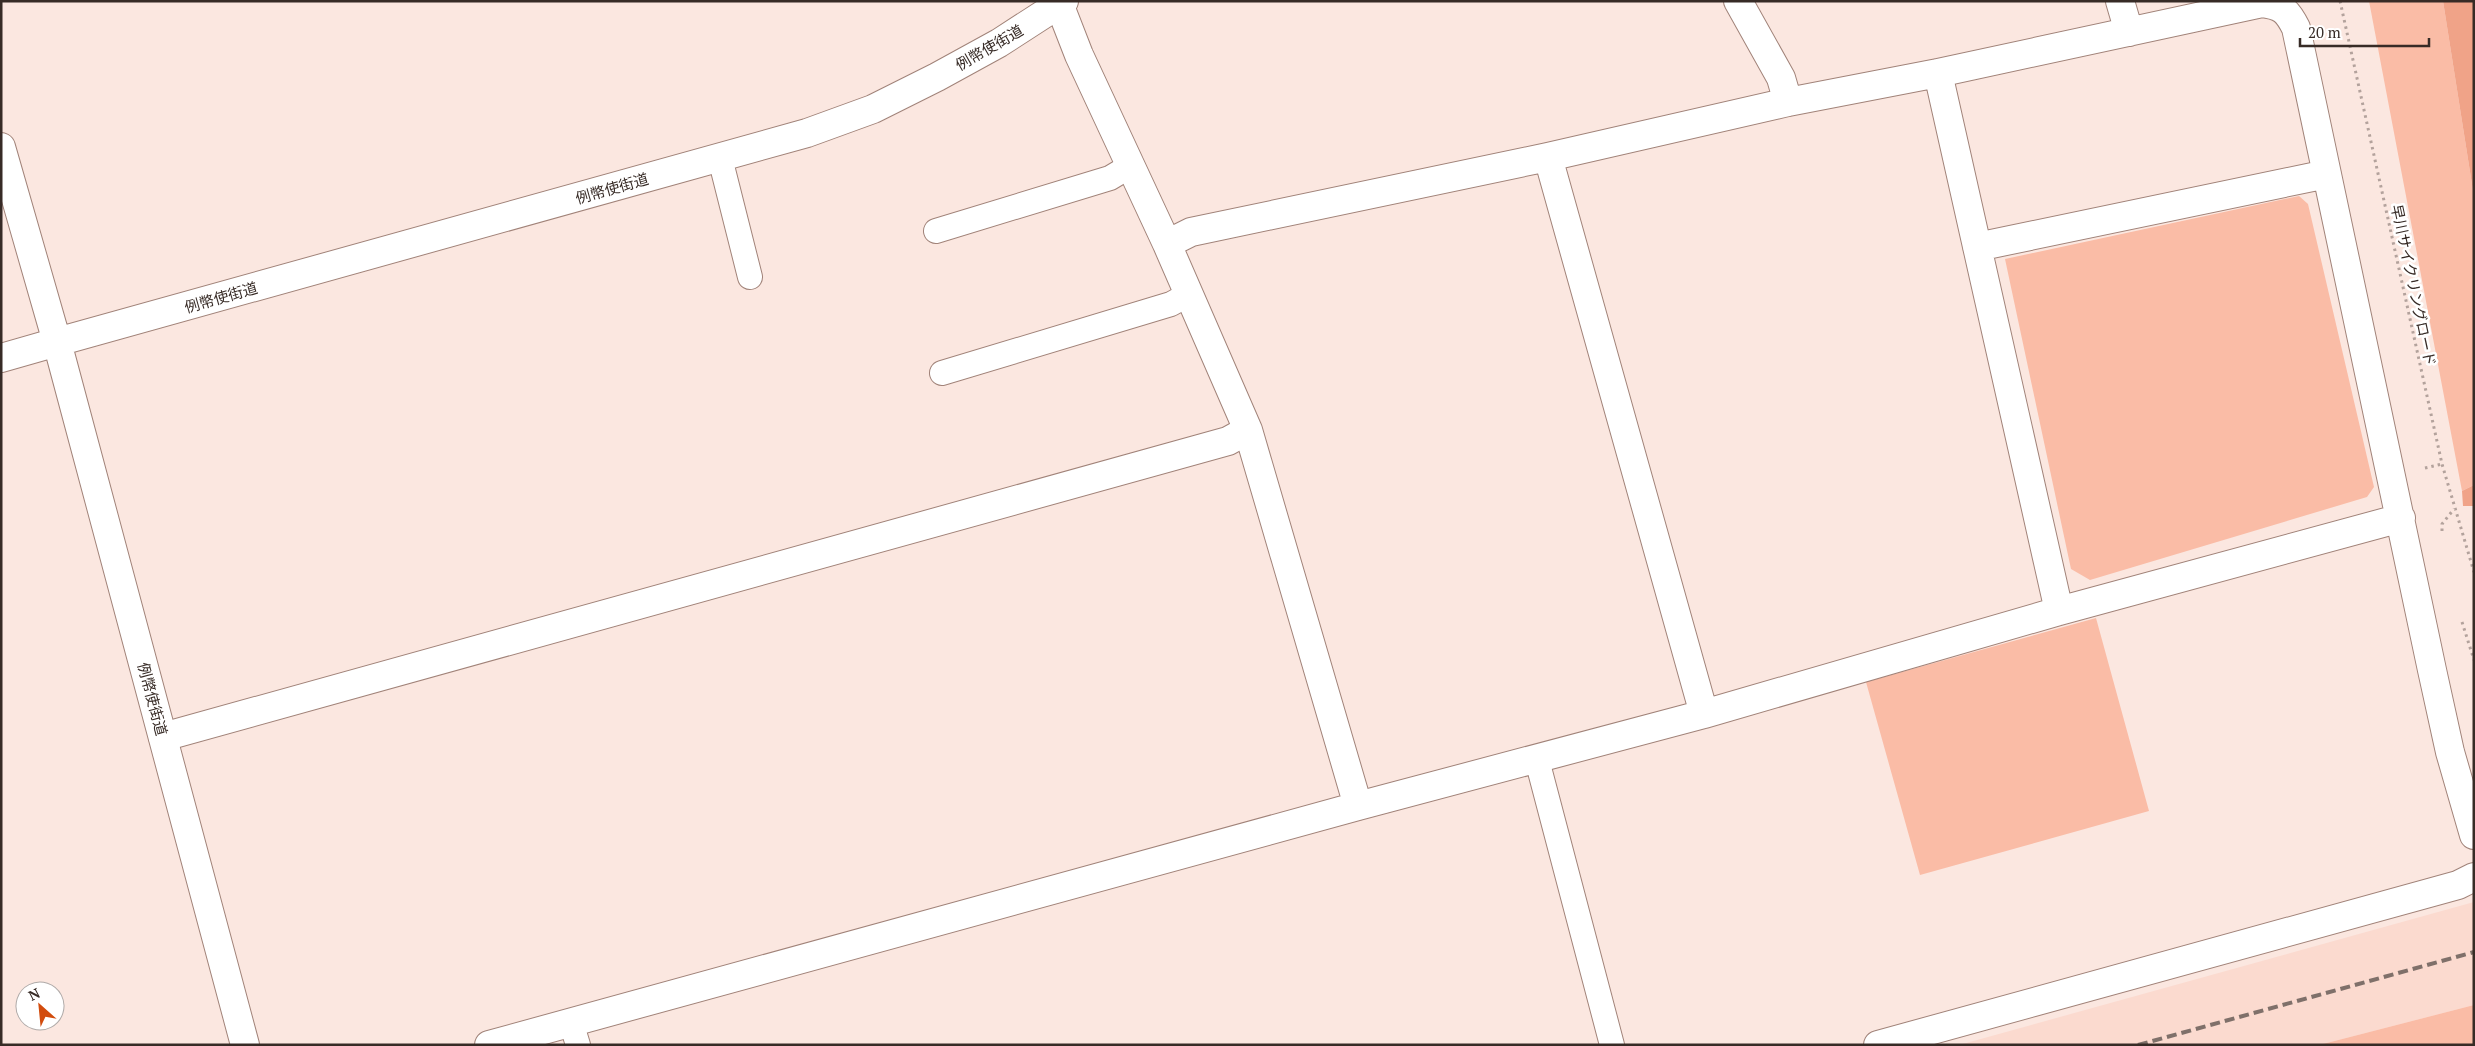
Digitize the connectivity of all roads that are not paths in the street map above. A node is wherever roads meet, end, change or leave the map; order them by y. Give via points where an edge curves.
1 (1738, 1) edge
2 (2120, 1) edge
3 (1060, 2) edge
4 (2129, 32) junction
5 (1938, 73) junction
6 (1788, 102) junction
7 (1, 148) edge
8 (1548, 157) junction
9 (720, 158) junction
10 (1130, 166) junction
11 (2327, 174) junction
12 (936, 231) dead end
13 (1167, 244) junction
14 (1977, 247) junction
15 (750, 277) dead end
16 (1189, 294) junction
17 (57, 342) junction
18 (1, 358) edge
19 (942, 373) dead end
20 (1248, 430) junction
21 (2401, 518) junction
22 (2059, 611) junction
23 (1704, 714) junction
24 (163, 737) junction
25 (1538, 760) junction
26 (1358, 806) junction
27 (2474, 835) edge
28 (2474, 877) edge
29 (574, 1033) edge
30 (245, 1045) edge
31 (489, 1045) edge
32 (1612, 1045) edge
33 (1878, 1045) edge

1 - 6 street via 1781,78
2 - 4 street
3 - 9 street, 例幣使街道 via 991,47 873,109
3 - 10 street via 1079,55
4 - 5 street
4 - 11 street via 2262,3 2278,5 2296,28
5 - 6 street
5 - 14 street
6 - 8 street
7 - 17 street
8 - 13 street via 1191,232
8 - 23 street
9 - 15 lane
9 - 17 street, 例幣使街道
10 - 12 lane via 1110,178
10 - 13 street
11 - 14 street
11 - 21 street
13 - 16 street
14 - 22 street
16 - 19 lane via 1170,304
16 - 20 street
17 - 18 street
17 - 24 street, 例幣使街道
20 - 24 street via 1228,441
20 - 26 street
21 - 22 street
21 - 27 street via 2450,752
22 - 23 street
23 - 25 street
24 - 30 street, 例幣使街道
25 - 26 street
25 - 32 lane
26 - 29 street
28 - 33 street via 2458,886
29 - 31 street

